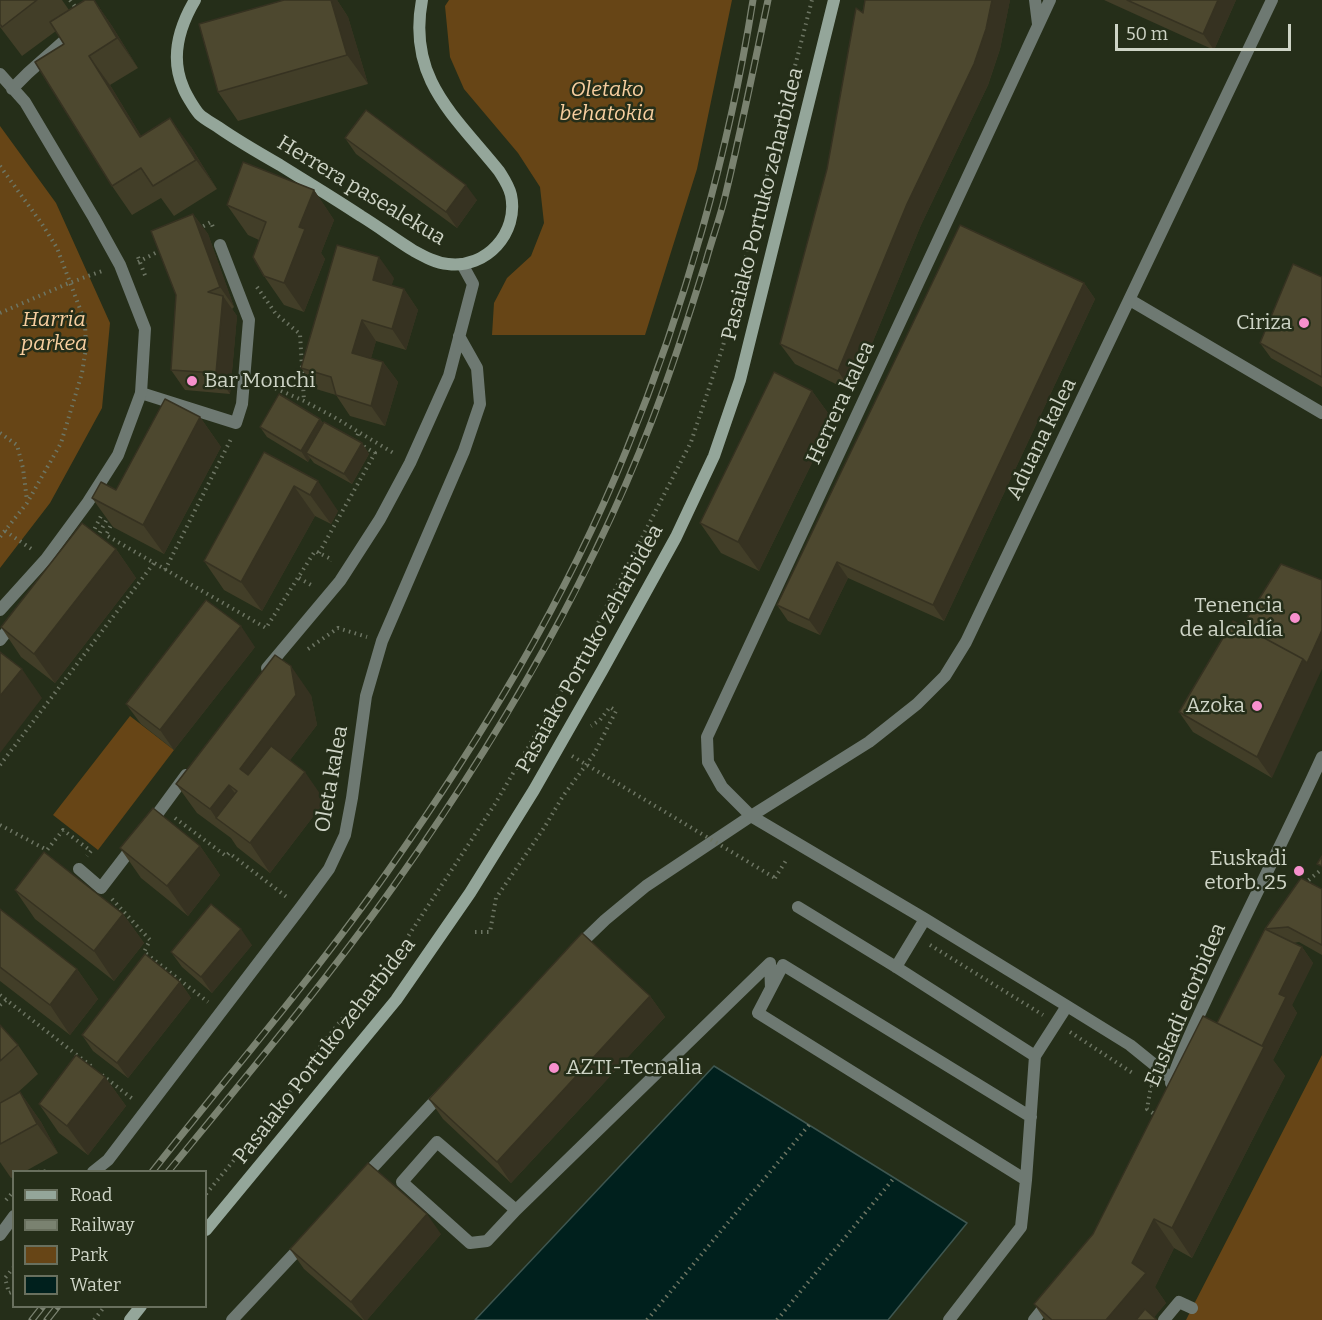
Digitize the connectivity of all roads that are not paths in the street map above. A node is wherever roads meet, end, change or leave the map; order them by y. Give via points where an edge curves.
1 (195, 0) edge
2 (422, 0) edge
3 (834, 0) edge
4 (1035, 0) edge
5 (1050, 0) edge
6 (1272, 0) edge
7 (1038, 25) junction
8 (80, 27) edge
9 (0, 74) edge
10 (12, 89) junction
11 (220, 245) dead end
12 (462, 264) junction
13 (1130, 300) junction
14 (459, 336) junction
15 (141, 393) junction
16 (1322, 413) edge
17 (67, 531) junction
18 (72, 550) edge
19 (0, 610) edge
20 (22, 613) edge
21 (0, 640) edge
22 (262, 674) edge
23 (1322, 757) edge
24 (191, 770) edge
25 (751, 816) junction
26 (79, 869) road end
27 (798, 907) dead end
28 (925, 919) junction
29 (565, 959) edge
30 (896, 967) junction
31 (771, 988) junction
32 (1067, 1006) junction
33 (1035, 1056) junction
34 (1172, 1079) junction
35 (449, 1085) edge
36 (1031, 1117) junction
37 (1160, 1118) edge
38 (96, 1170) edge
39 (1026, 1180) junction
40 (353, 1189) edge
41 (516, 1210) junction
42 (12, 1219) edge
43 (207, 1229) edge
44 (313, 1232) edge
45 (0, 1235) edge
46 (1060, 1288) edge
47 (139, 1308) edge
48 (1192, 1308) dead end
49 (130, 1320) edge
50 (232, 1320) edge
51 (949, 1320) edge
52 (1034, 1320) edge
53 (1164, 1320) edge

1 - 12 main road, Herrera pasealekua via 178,40 177,67 183,88 199,113 431,260
2 - 12 main road, Herrera pasealekua via 419,34 430,80 444,105 506,181 513,206 506,234 496,248 484,257
3 - 43 main road, Pasaiako Portuko zeharbidea via 740,380 714,456 676,537 534,790 470,893 396,1000
4 - 7 street
5 - 7 street, Herrera kalea
6 - 13 street, Aduana kalea
7 - 25 street, Herrera kalea via 707,737 708,762 722,788
8 - 10 street
9 - 10 street
10 - 15 street via 25,102 120,265 145,330
11 - 15 street via 249,321 242,404 236,423
12 - 14 street via 473,285
13 - 16 street
13 - 25 street, Aduana kalea via 966,642 945,676 869,742
14 - 22 street via 448,376 410,463 380,519 340,580
14 - 38 street, Oleta kalea via 477,369 480,404 464,451 382,641 366,696 345,836 329,869 301,907 108,1160
15 - 17 street via 118,455
17 - 18 street
17 - 19 street
20 - 21 street
23 - 34 street, Euskadi etorbidea via 1232,943
24 - 26 street via 101,888
25 - 28 street, Herrera kalea
25 - 29 street, Aduana kalea via 646,886
27 - 30 street
28 - 30 street
28 - 32 street, Herrera kalea
30 - 33 street
31 - 36 street via 783,965
31 - 39 street via 758,1013
31 - 41 street via 770,963
32 - 33 street
32 - 34 street, Herrera kalea via 1130,1045
33 - 36 street
34 - 37 street, Euskadi etorbidea
35 - 40 street
36 - 39 street
39 - 51 street via 1021,1227
41 - 41 street via 486,1240 470,1243 402,1182 437,1142
42 - 45 street
44 - 50 street
46 - 52 street
47 - 49 main road
48 - 53 street via 1179,1302

